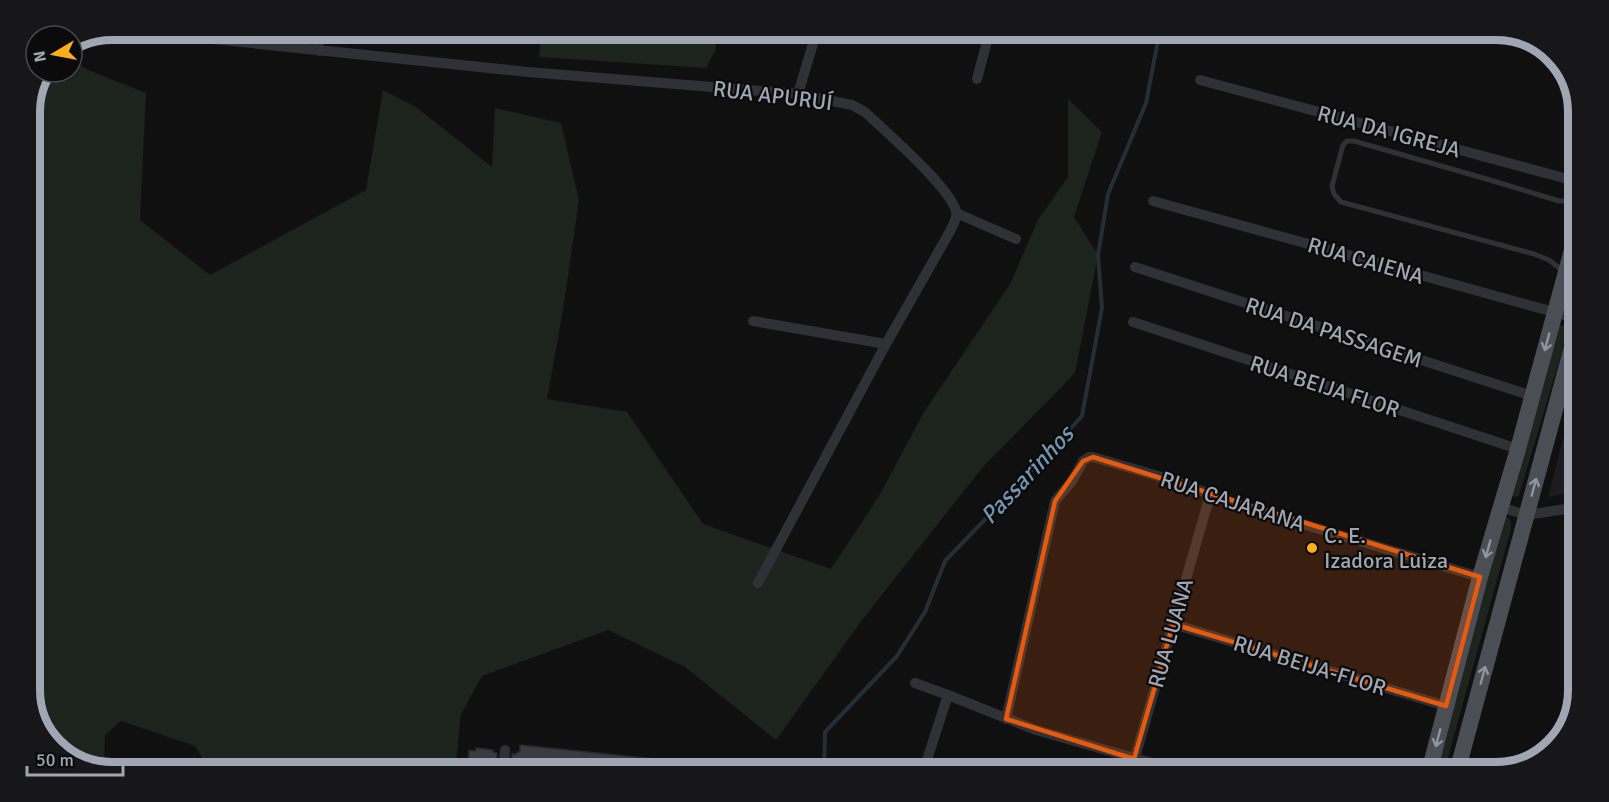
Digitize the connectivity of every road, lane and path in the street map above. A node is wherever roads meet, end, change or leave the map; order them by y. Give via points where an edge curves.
1 (218, 40) edge
2 (318, 40) edge
3 (814, 40) edge
4 (987, 40) edge
5 (319, 51) junction
6 (977, 79) dead end
7 (1200, 80) dead end
8 (798, 94) junction
9 (1568, 181) edge
10 (1153, 201) dead end
11 (1568, 201) edge
12 (956, 212) junction
13 (1016, 239) dead end
14 (1568, 266) edge
15 (1136, 267) dead end
16 (1566, 274) junction
17 (1555, 313) junction
18 (1568, 317) edge
19 (753, 321) dead end
20 (1133, 322) dead end
21 (886, 344) junction
22 (1568, 360) edge
23 (1532, 396) junction
24 (1518, 449) junction
25 (1210, 495) junction
26 (1500, 507) junction
27 (1568, 509) edge
28 (1526, 515) junction
29 (1480, 577) junction
30 (758, 583) dead end
31 (1173, 624) junction
32 (915, 683) dead end
33 (948, 695) junction
34 (1446, 706) junction
35 (1006, 718) junction
36 (505, 750) dead end
37 (1134, 759) junction
38 (504, 762) edge
39 (926, 762) edge
40 (1133, 762) edge
41 (1145, 762) edge
42 (1432, 762) edge
43 (1459, 762) edge

1 - 5 street, RUA APURUÍ
2 - 5 street
3 - 8 street
4 - 6 street
5 - 8 street, RUA APURUÍ
7 - 9 street, RUA DA IGREJA
8 - 12 street, RUA APURUÍ via 852,105 865,112 937,182
10 - 17 street, RUA CAIENA
11 - 16 lane via 1354,141 1343,145 1332,186 1341,202 1534,254
12 - 13 street
12 - 21 street via 949,233
14 - 16 main road
15 - 23 street, RUA DA PASSAGEM
16 - 17 main road
17 - 18 street, RUA CAIENA
17 -> 23 main road
19 - 21 street
20 - 24 street, RUA BEIJA FLOR
21 - 30 street
28 -> 22 main road
23 - 24 main road
24 - 26 main road
25 - 29 street, RUA CAJARANA
25 - 31 street, RUA LUANA
25 - 35 street, RUA CAJARANA via 1093,457 1083,461 1055,501
26 - 28 street
26 -> 29 main road
27 - 28 street
43 -> 28 main road
29 - 34 main road
31 - 34 street, RUA BEIJA-FLOR
31 - 37 street, RUA LUANA
32 - 33 street
33 - 35 street
33 - 39 street
34 -> 42 main road
35 - 37 street
36 - 38 street
37 - 40 street, RUA LUANA
37 - 41 street

